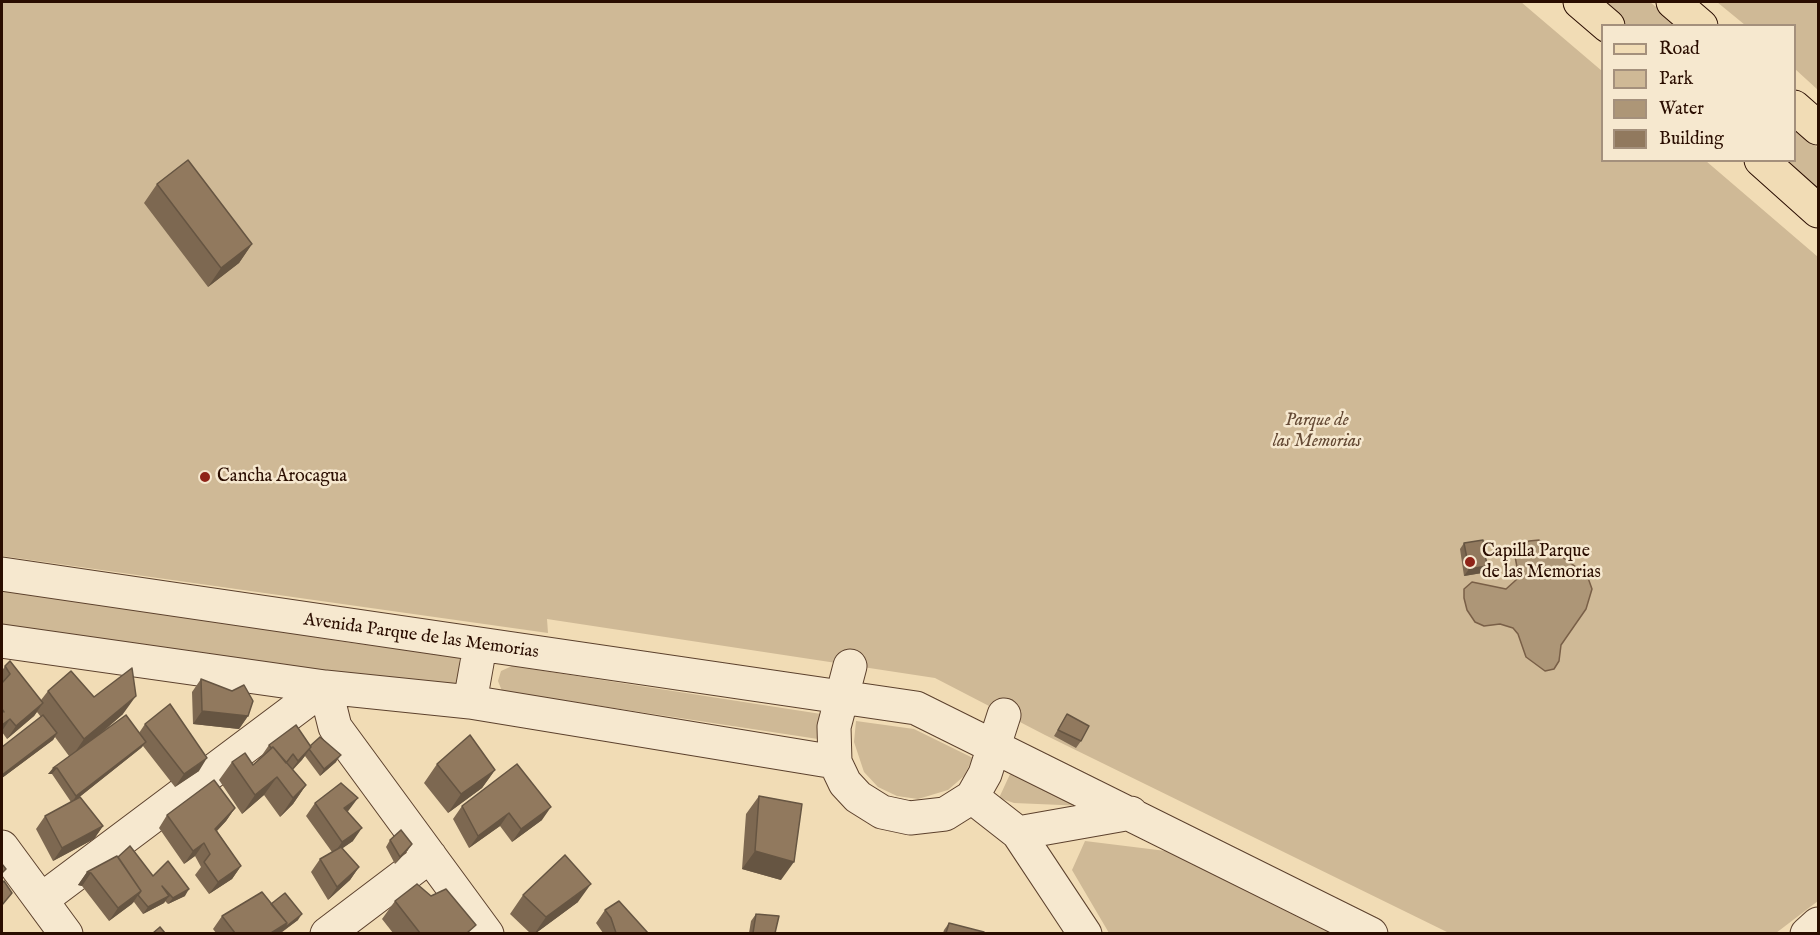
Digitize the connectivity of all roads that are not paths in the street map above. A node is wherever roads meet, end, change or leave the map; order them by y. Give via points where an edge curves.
1 (1580, 2) edge
2 (1673, 2) edge
3 (1606, 24) edge
4 (1699, 24) edge
5 (1796, 109) edge
6 (1818, 128) edge
7 (1763, 162) edge
8 (1818, 211) edge
9 (2, 574) edge
10 (2, 641) edge
11 (480, 645) junction
12 (850, 666) dead end
13 (325, 687) junction
14 (842, 697) junction
15 (470, 702) junction
16 (1004, 714) dead end
17 (994, 745) junction
18 (835, 762) junction
19 (972, 797) junction
20 (1131, 813) junction
21 (1018, 833) junction
22 (2, 847) edge
23 (430, 856) junction
24 (41, 900) junction
25 (1818, 924) edge
26 (66, 933) edge
27 (327, 933) edge
28 (487, 933) edge
29 (1085, 933) edge
30 (1371, 933) edge
31 (1807, 933) edge

1 - 3 main road
2 - 4 main road
5 - 6 main road
7 - 8 main road
9 - 11 street, Avenida Parque de las Memorias
10 - 13 street
11 - 14 street, Avenida Parque de las Memorias
11 - 15 street
12 - 14 street
13 - 15 street
13 - 23 street via 335,728
13 - 24 street
14 - 17 street, Avenida Parque de las Memorias via 916,708
14 - 18 street via 834,727
15 - 18 street
16 - 17 street
17 - 19 street via 985,774
17 - 20 street, Avenida Parque de las Memorias
18 - 19 street via 845,783 858,797 882,812 910,818 945,814
19 - 21 street
20 - 21 street
20 - 30 street, Avenida Parque de las Memorias
21 - 29 street
22 - 24 street
23 - 27 street
23 - 28 street
24 - 26 street
25 - 31 street

